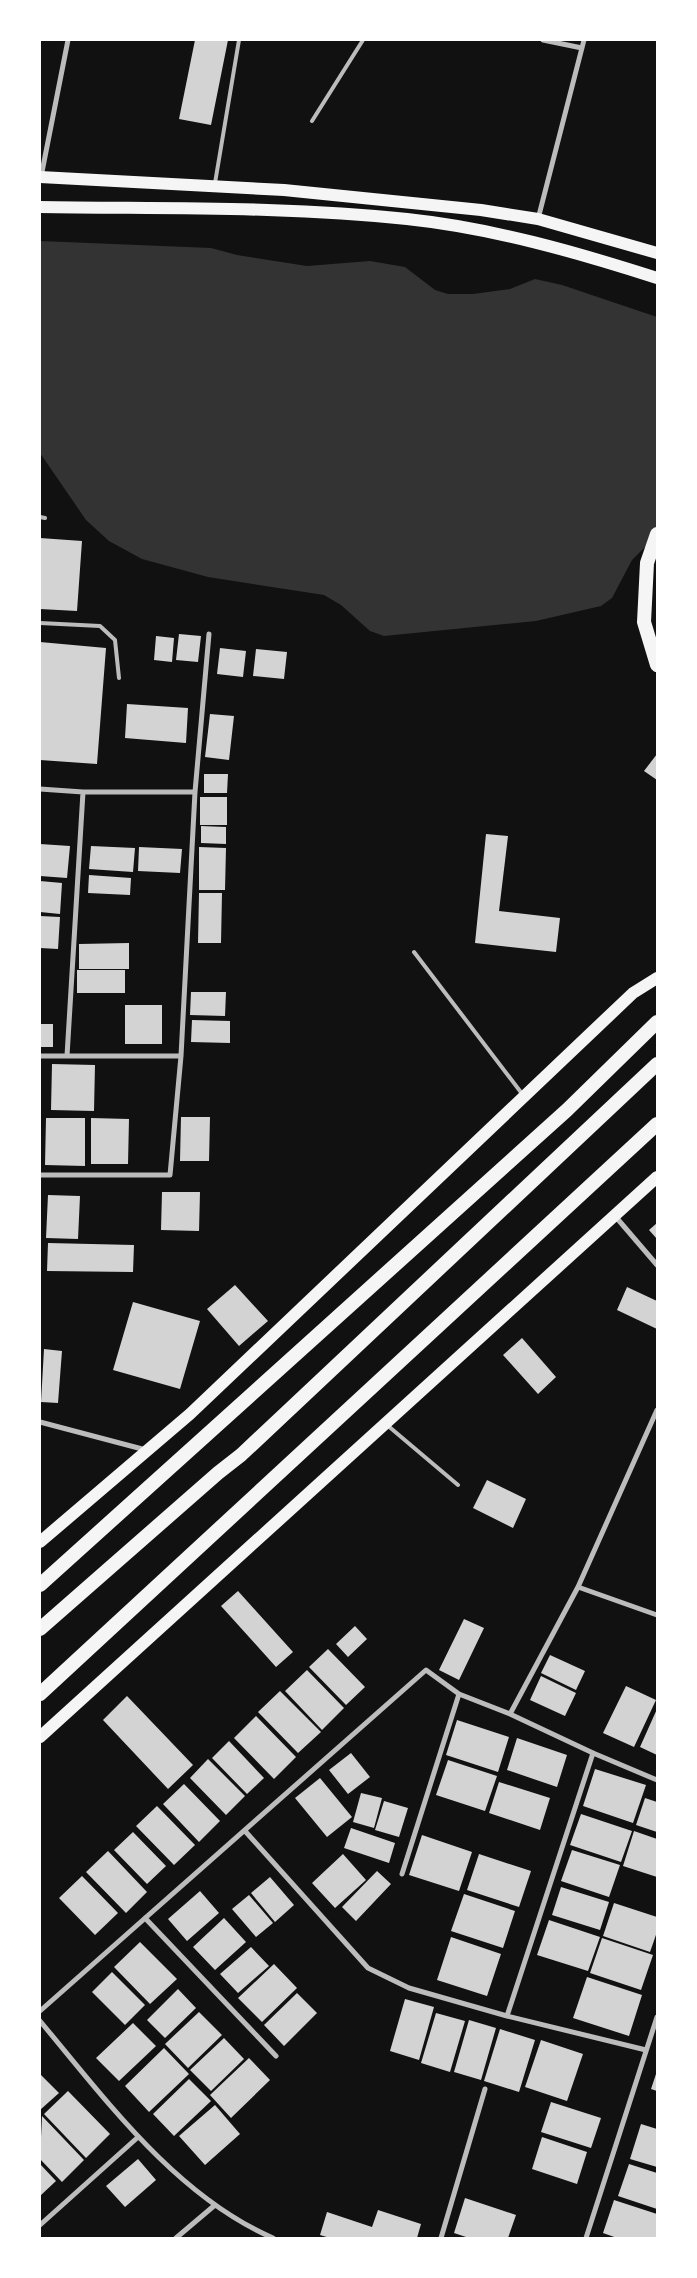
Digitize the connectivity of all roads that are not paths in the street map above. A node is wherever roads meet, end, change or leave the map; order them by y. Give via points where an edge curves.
1 (68, 40) edge
2 (239, 40) edge
3 (363, 40) edge
4 (543, 40) edge
5 (584, 40) edge
6 (582, 48) junction
7 (312, 121) dead end
8 (40, 177) edge
9 (214, 186) junction
10 (40, 207) edge
11 (538, 219) junction
12 (657, 253) edge
13 (657, 278) edge
14 (657, 534) edge
15 (40, 623) edge
16 (209, 634) dead end
17 (657, 665) edge
18 (119, 678) dead end
19 (40, 789) edge
20 (83, 792) junction
21 (195, 792) junction
22 (414, 952) dead end
23 (657, 978) edge
24 (657, 1022) edge
25 (40, 1056) edge
26 (67, 1056) junction
27 (181, 1056) junction
28 (657, 1064) edge
29 (523, 1096) junction
30 (657, 1124) edge
31 (40, 1175) edge
32 (657, 1177) edge
33 (615, 1215) junction
34 (657, 1265) edge
35 (657, 1410) edge
36 (40, 1422) edge
37 (386, 1423) junction
38 (147, 1450) junction
39 (458, 1485) dead end
40 (40, 1542) edge
41 (40, 1585) edge
42 (578, 1587) junction
43 (657, 1615) edge
44 (40, 1629) edge
45 (40, 1694) edge
46 (459, 1694) junction
47 (510, 1714) junction
48 (40, 1737) edge
49 (593, 1753) junction
50 (657, 1780) edge
51 (245, 1831) junction
52 (402, 1874) dead end
53 (146, 1918) junction
54 (40, 2011) edge
55 (507, 2016) junction
56 (657, 2017) edge
57 (40, 2021) edge
58 (646, 2050) junction
59 (276, 2056) dead end
60 (485, 2089) dead end
61 (137, 2138) junction
62 (215, 2205) junction
63 (40, 2225) edge
64 (176, 2238) edge
65 (273, 2238) edge
66 (441, 2238) edge
67 (586, 2238) edge

1 - 8 street
2 - 9 lane
3 - 7 lane
4 - 6 street
5 - 6 street
6 - 11 street
8 - 9 main road
9 - 11 main road via 432,205
10 - 13 main road via 284,211 407,219 475,229 608,262
11 - 12 main road
14 - 17 highway via 648,563 644,622
15 - 18 lane via 100,626 115,640
16 - 21 street
19 - 20 street
20 - 21 street
20 - 26 street
21 - 27 street
22 - 29 lane
23 - 29 main road via 633,993
24 - 41 highway via 567,1110
25 - 26 street
26 - 27 street
27 - 31 street via 170,1175
28 - 44 highway via 240,1455
29 - 38 main road via 190,1414
30 - 45 highway
32 - 33 main road
33 - 34 street
33 - 37 main road
35 - 42 street
36 - 38 street
37 - 39 lane
37 - 48 main road
38 - 40 main road
42 - 43 street
42 - 47 street
46 - 47 street
46 - 51 street via 426,1670
46 - 52 street
47 - 49 street
49 - 50 street
49 - 55 street
51 - 53 street
51 - 55 street via 368,1968 409,1988
53 - 54 street
53 - 59 street
55 - 58 street
56 - 58 street
57 - 61 street
58 - 67 street
60 - 66 street
61 - 62 street
61 - 63 street
62 - 64 street
62 - 65 street

